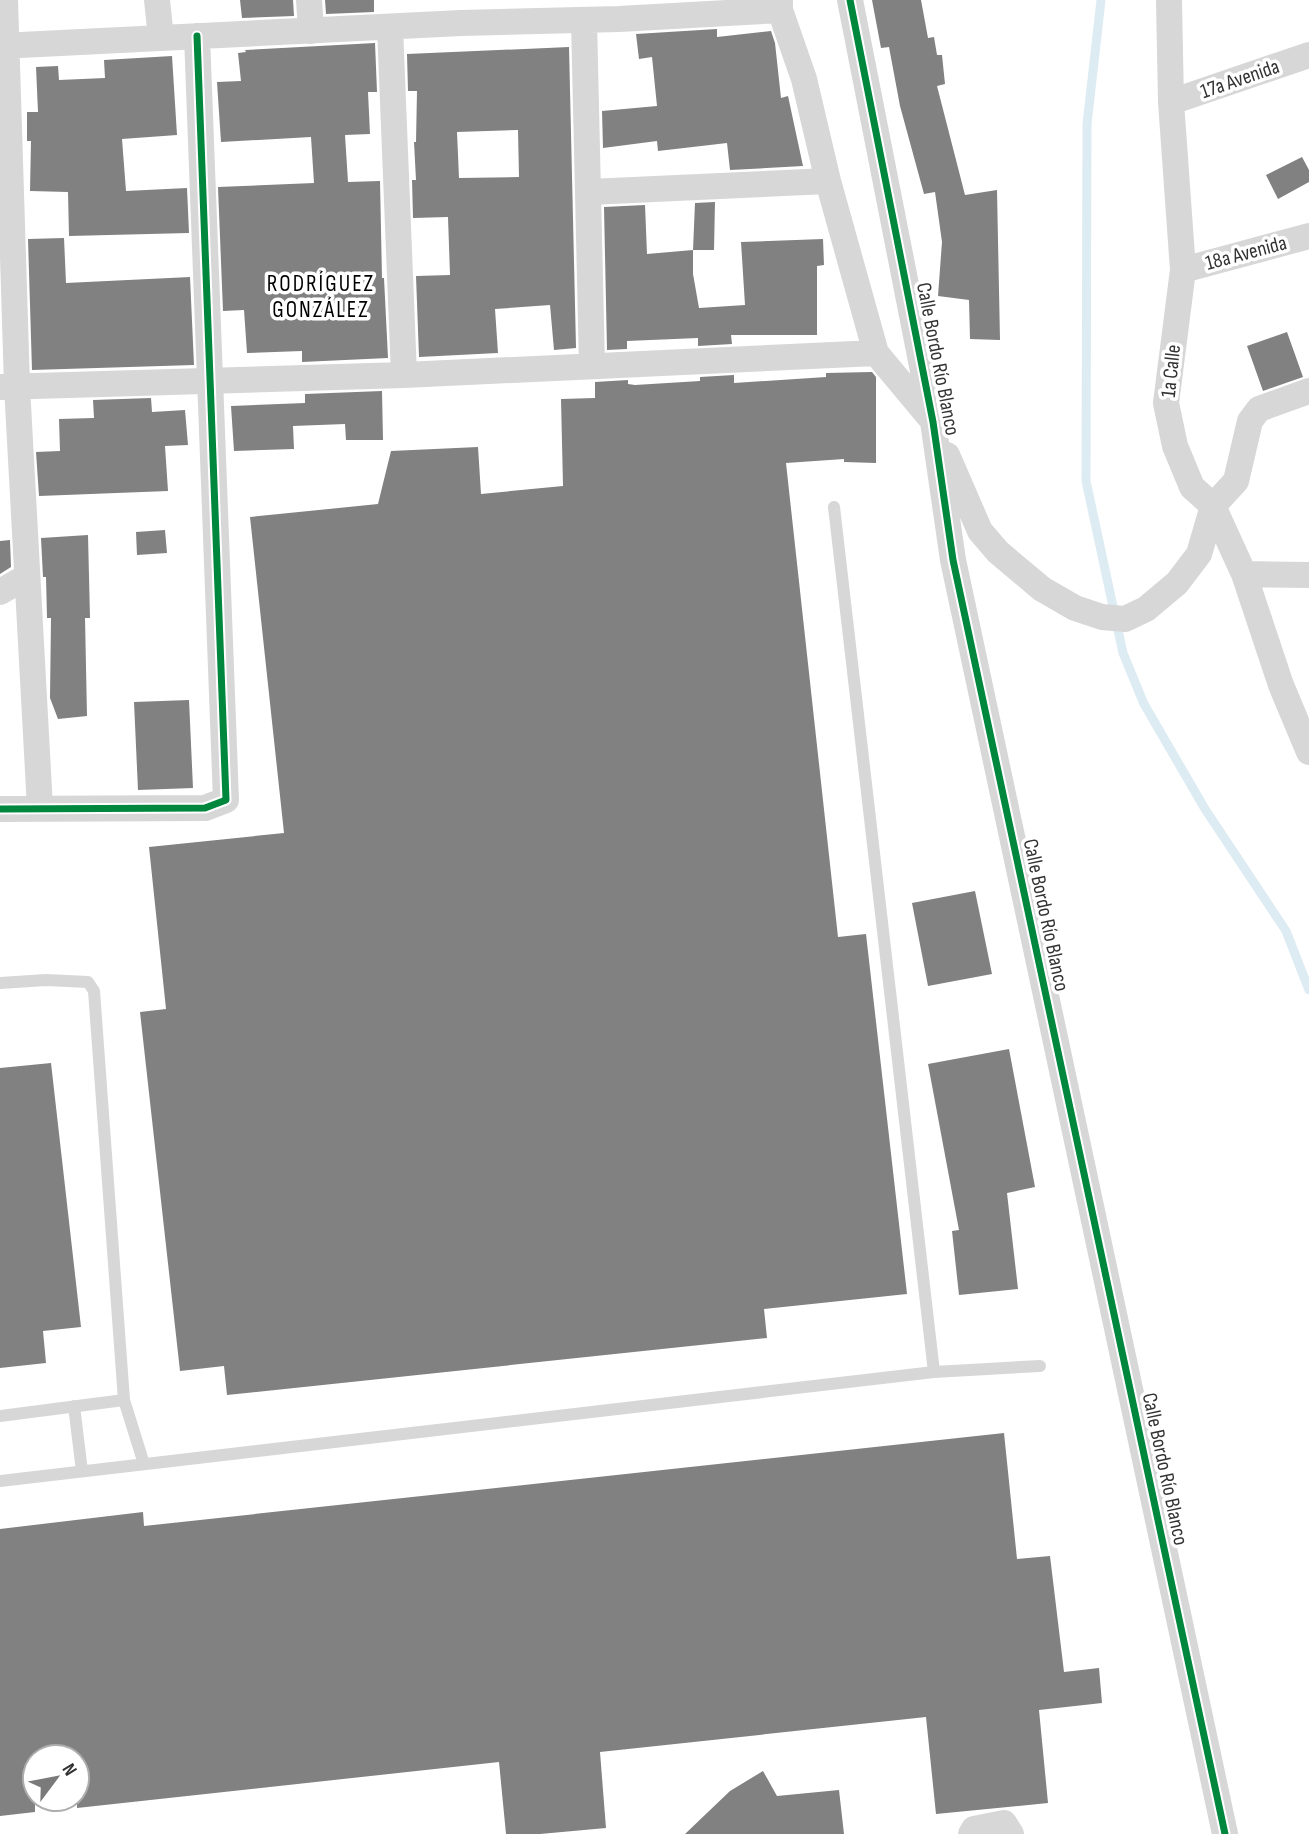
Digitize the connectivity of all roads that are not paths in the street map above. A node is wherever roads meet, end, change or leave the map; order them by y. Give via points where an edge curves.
1 (5, 0) edge
2 (157, 0) edge
3 (309, 0) edge
4 (850, 0) edge
5 (1169, 0) edge
6 (780, 5) edge
7 (618, 9) edge
8 (460, 11) edge
9 (584, 20) junction
10 (390, 27) junction
11 (311, 31) junction
12 (197, 36) junction
13 (161, 38) junction
14 (4, 46) edge
15 (1309, 55) edge
16 (1171, 102) junction
17 (828, 181) junction
18 (589, 192) junction
19 (1309, 236) edge
20 (1183, 270) junction
21 (876, 353) junction
22 (592, 366) junction
23 (404, 375) junction
24 (210, 381) junction
25 (9, 386) edge
26 (1309, 391) edge
27 (933, 422) junction
28 (1213, 506) junction
29 (834, 508) dead end
30 (1244, 575) junction
31 (1309, 575) edge
32 (26, 577) junction
33 (0, 592) edge
34 (1309, 752) edge
35 (40, 808) junction
36 (0, 809) edge
37 (0, 983) edge
38 (1040, 1366) dead end
39 (934, 1372) junction
40 (124, 1400) junction
41 (74, 1406) junction
42 (0, 1416) edge
43 (144, 1464) junction
44 (82, 1471) junction
45 (0, 1481) edge
46 (971, 1834) edge
47 (1011, 1834) edge
48 (1225, 1834) edge

1 - 14 street
2 - 13 street
3 - 11 street
4 - 27 street, Calle Bordo Río Blanco
5 - 16 street, 1a Calle
6 - 7 street
6 - 17 street via 804,79
7 - 9 street
8 - 9 street
8 - 10 street
9 - 18 street
10 - 11 street
10 - 23 street
11 - 12 street
12 - 13 street
12 - 24 street
13 - 14 street
14 - 25 street
15 - 16 street, 17a Avenida
16 - 20 street, 1a Calle
17 - 18 street
17 - 21 street
18 - 22 street
19 - 20 street, 18a Avenida
20 - 28 street, 1a Calle via 1166,403 1175,446 1192,488
21 - 22 street
21 - 27 street
22 - 23 street
23 - 24 street
24 - 25 street
24 - 35 street via 226,800 205,808
25 - 32 street
26 - 28 street via 1259,409 1251,421 1236,481
27 - 28 street via 980,531 998,552 1042,589 1102,617 1125,619 1146,609 1177,583 1199,554
27 - 48 street, Calle Bordo Río Blanco via 953,560
28 - 30 street, 1a Calle
29 - 39 lane
30 - 31 street
30 - 34 street, 1a Calle
32 - 33 street
32 - 35 street
35 - 36 street
37 - 40 lane via 88,982 94,991
38 - 39 lane
39 - 43 lane
40 - 41 lane
40 - 43 lane
41 - 42 lane
41 - 44 lane
43 - 44 lane
44 - 45 lane
46 - 47 street via 974,1829 1004,1823

